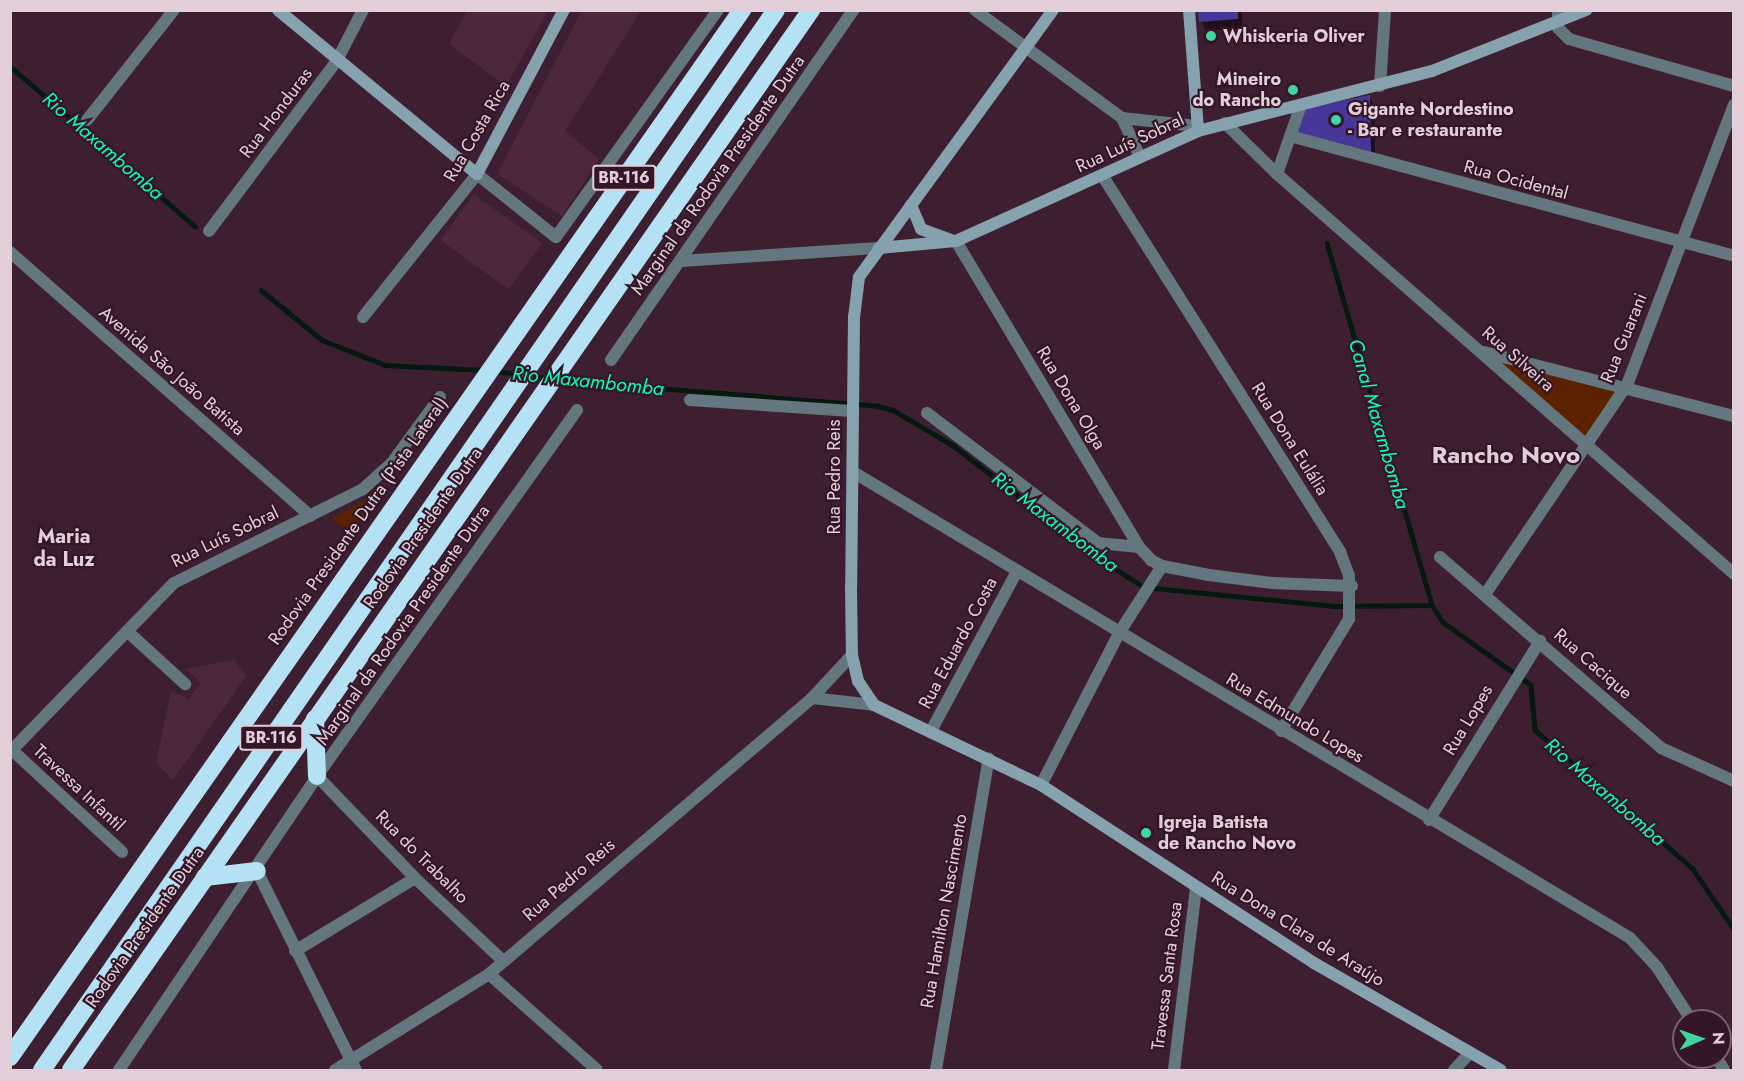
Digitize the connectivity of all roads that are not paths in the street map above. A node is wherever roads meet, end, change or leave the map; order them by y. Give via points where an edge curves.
1 (174, 10) edge
2 (278, 10) edge
3 (363, 10) edge
4 (564, 10) edge
5 (718, 10) edge
6 (742, 10) edge
7 (776, 10) edge
8 (811, 10) edge
9 (853, 10) edge
10 (975, 10) edge
11 (1053, 10) edge
12 (1189, 10) edge
13 (1385, 10) edge
14 (1586, 10) edge
15 (1557, 17) edge
16 (1026, 48) junction
17 (336, 62) junction
18 (1380, 86) junction
19 (1734, 86) edge
20 (1301, 105) junction
21 (1734, 105) edge
22 (1122, 118) junction
23 (87, 120) dead end
24 (1224, 123) junction
25 (1198, 129) junction
26 (1290, 136) junction
27 (1140, 157) junction
28 (477, 174) junction
29 (1277, 174) junction
30 (1102, 175) junction
31 (911, 206) junction
32 (209, 231) dead end
33 (956, 241) junction
34 (1681, 244) junction
35 (879, 249) junction
36 (10, 252) edge
37 (1734, 256) edge
38 (681, 261) junction
39 (363, 317) dead end
40 (1483, 352) junction
41 (611, 360) dead end
42 (1627, 386) junction
43 (440, 397) dead end
44 (690, 400) dead end
45 (577, 410) dead end
46 (852, 410) junction
47 (927, 412) dead end
48 (1734, 416) edge
49 (1588, 445) junction
50 (853, 472) junction
51 (311, 516) junction
52 (1139, 547) junction
53 (1440, 557) dead end
54 (1162, 566) junction
55 (1017, 571) junction
56 (1734, 574) edge
57 (1352, 589) junction
58 (1486, 593) junction
59 (127, 631) junction
60 (1119, 633) junction
61 (1540, 641) junction
62 (852, 655) junction
63 (185, 684) dead end
64 (812, 698) junction
65 (874, 705) junction
66 (315, 719) junction
67 (931, 731) junction
68 (1281, 731) junction
69 (11, 751) edge
70 (988, 758) junction
71 (317, 776) junction
72 (1734, 781) edge
73 (1041, 785) junction
74 (1430, 819) junction
75 (122, 852) dead end
76 (257, 871) junction
77 (205, 878) junction
78 (415, 878) junction
79 (1196, 887) junction
80 (295, 951) junction
81 (503, 961) junction
82 (489, 974) junction
83 (1684, 1009) edge
84 (1469, 1054) junction
85 (10, 1057) edge
86 (353, 1066) edge
87 (42, 1071) edge
88 (70, 1071) edge
89 (119, 1071) edge
90 (335, 1071) edge
91 (597, 1071) edge
92 (936, 1071) edge
93 (1174, 1071) edge
94 (1454, 1071) edge
95 (1501, 1071) edge

1 - 23 street
2 - 17 main road
3 - 17 street, Rua Honduras
4 - 28 main road, Rua Costa Rica
5 - 28 street via 556,237
6 - 85 highway, Rodovia Presidente Dutra (Pista Lateral) / BR-116
7 - 87 highway, Rodovia Presidente Dutra / BR-116
8 - 66 highway, Rodovia Presidente Dutra / BR-116
9 - 38 street, Marginal da Rodovia Presidente Dutra
10 - 16 street
11 - 16 main road, Rua Pedro Reis
12 - 25 main road
13 - 18 street
14 - 15 main road, Rua Luís Sobral
15 - 18 main road, Rua Luís Sobral
15 - 19 street via 1563,35 1586,46
16 - 22 street
16 - 31 main road, Rua Pedro Reis
17 - 28 main road
17 - 32 street, Rua Honduras
18 - 20 main road, Rua Luís Sobral
20 - 24 main road, Rua Luís Sobral
20 - 26 street
21 - 34 street, Rua Guarani
22 - 25 street
22 - 27 street
24 - 25 main road, Rua Luís Sobral
24 - 29 street, Rua Silveira
25 - 27 main road, Rua Luís Sobral
26 - 29 street
26 - 34 street, Rua Ocidental
27 - 30 main road, Rua Luís Sobral
28 - 39 street, Rua Costa Rica
29 - 40 street, Rua Silveira
30 - 33 main road, Rua Luís Sobral
30 - 57 street, Rua Dona Eulália via 1340,552
31 - 33 main road via 921,229
31 - 35 main road, Rua Pedro Reis
33 - 35 main road, Rua Luís Sobral
33 - 52 street, Rua Dona Olga
34 - 37 street, Rua Ocidental
34 - 42 street, Rua Guarani
35 - 38 street, Rua Luís Sobral
35 - 46 main road, Rua Pedro Reis via 856,287
36 - 51 street, Avenida São João Batista
38 - 41 street, Marginal da Rodovia Presidente Dutra
40 - 42 street
40 - 49 street, Rua Silveira
42 - 48 street
42 - 49 street, Rua Guarani
43 - 51 street, Rua Luís Sobral via 382,475 351,497
44 - 46 street
45 - 71 street, Marginal da Rodovia Presidente Dutra
46 - 50 main road, Rua Pedro Reis
47 - 52 street via 1098,543
49 - 56 street, Rua Silveira
49 - 58 street, Rua Guarani
50 - 55 street, Rua Edmundo Lopes
50 - 62 main road, Rua Pedro Reis
51 - 59 street, Rua Luís Sobral via 183,577
52 - 54 street, Rua Dona Olga
53 - 58 street, Rua Cacique
54 - 57 street via 1272,583
54 - 60 street
55 - 60 street, Rua Edmundo Lopes
55 - 67 street, Rua Eduardo Costa
57 - 68 street, Rua Dona Eulália via 1349,619
58 - 61 street, Rua Cacique
59 - 63 street
59 - 69 street, Rua Luís Sobral
60 - 68 street, Rua Edmundo Lopes
60 - 73 street
61 - 72 street, Rua Cacique via 1661,748
61 - 74 street, Rua Lopes
62 - 64 street, Rua Pedro Reis
62 - 65 main road via 858,681
64 - 65 street
64 - 81 street, Rua Pedro Reis
65 - 67 main road, Rua Dona Clara de Araújo
66 - 71 highway
66 - 77 highway, Rodovia Presidente Dutra / BR-116
67 - 70 main road, Rua Dona Clara de Araújo
68 - 74 street, Rua Edmundo Lopes
69 - 75 street, Travessa Infantil
70 - 73 main road, Rua Dona Clara de Araújo
70 - 92 street, Rua Hamilton Nascimento
71 - 76 street, Marginal da Rodovia Presidente Dutra
71 - 78 street, Rua do Trabalho
73 - 79 main road, Rua Dona Clara de Araújo
74 - 83 street, Rua Edmundo Lopes via 1630,938 1657,967
76 - 77 highway
76 - 80 street
76 - 89 street, Marginal da Rodovia Presidente Dutra
77 - 88 highway, Rodovia Presidente Dutra / BR-116
78 - 80 street
78 - 81 street, Rua do Trabalho
79 - 84 main road, Rua Dona Clara de Araújo via 1314,963
79 - 93 street, Travessa Santa Rosa
80 - 86 street
81 - 82 street, Rua Pedro Reis
82 - 86 street, Rua Pedro Reis
82 - 91 street
84 - 94 street
84 - 95 main road, Rua Dona Clara de Araújo
86 - 90 street, Rua Pedro Reis

